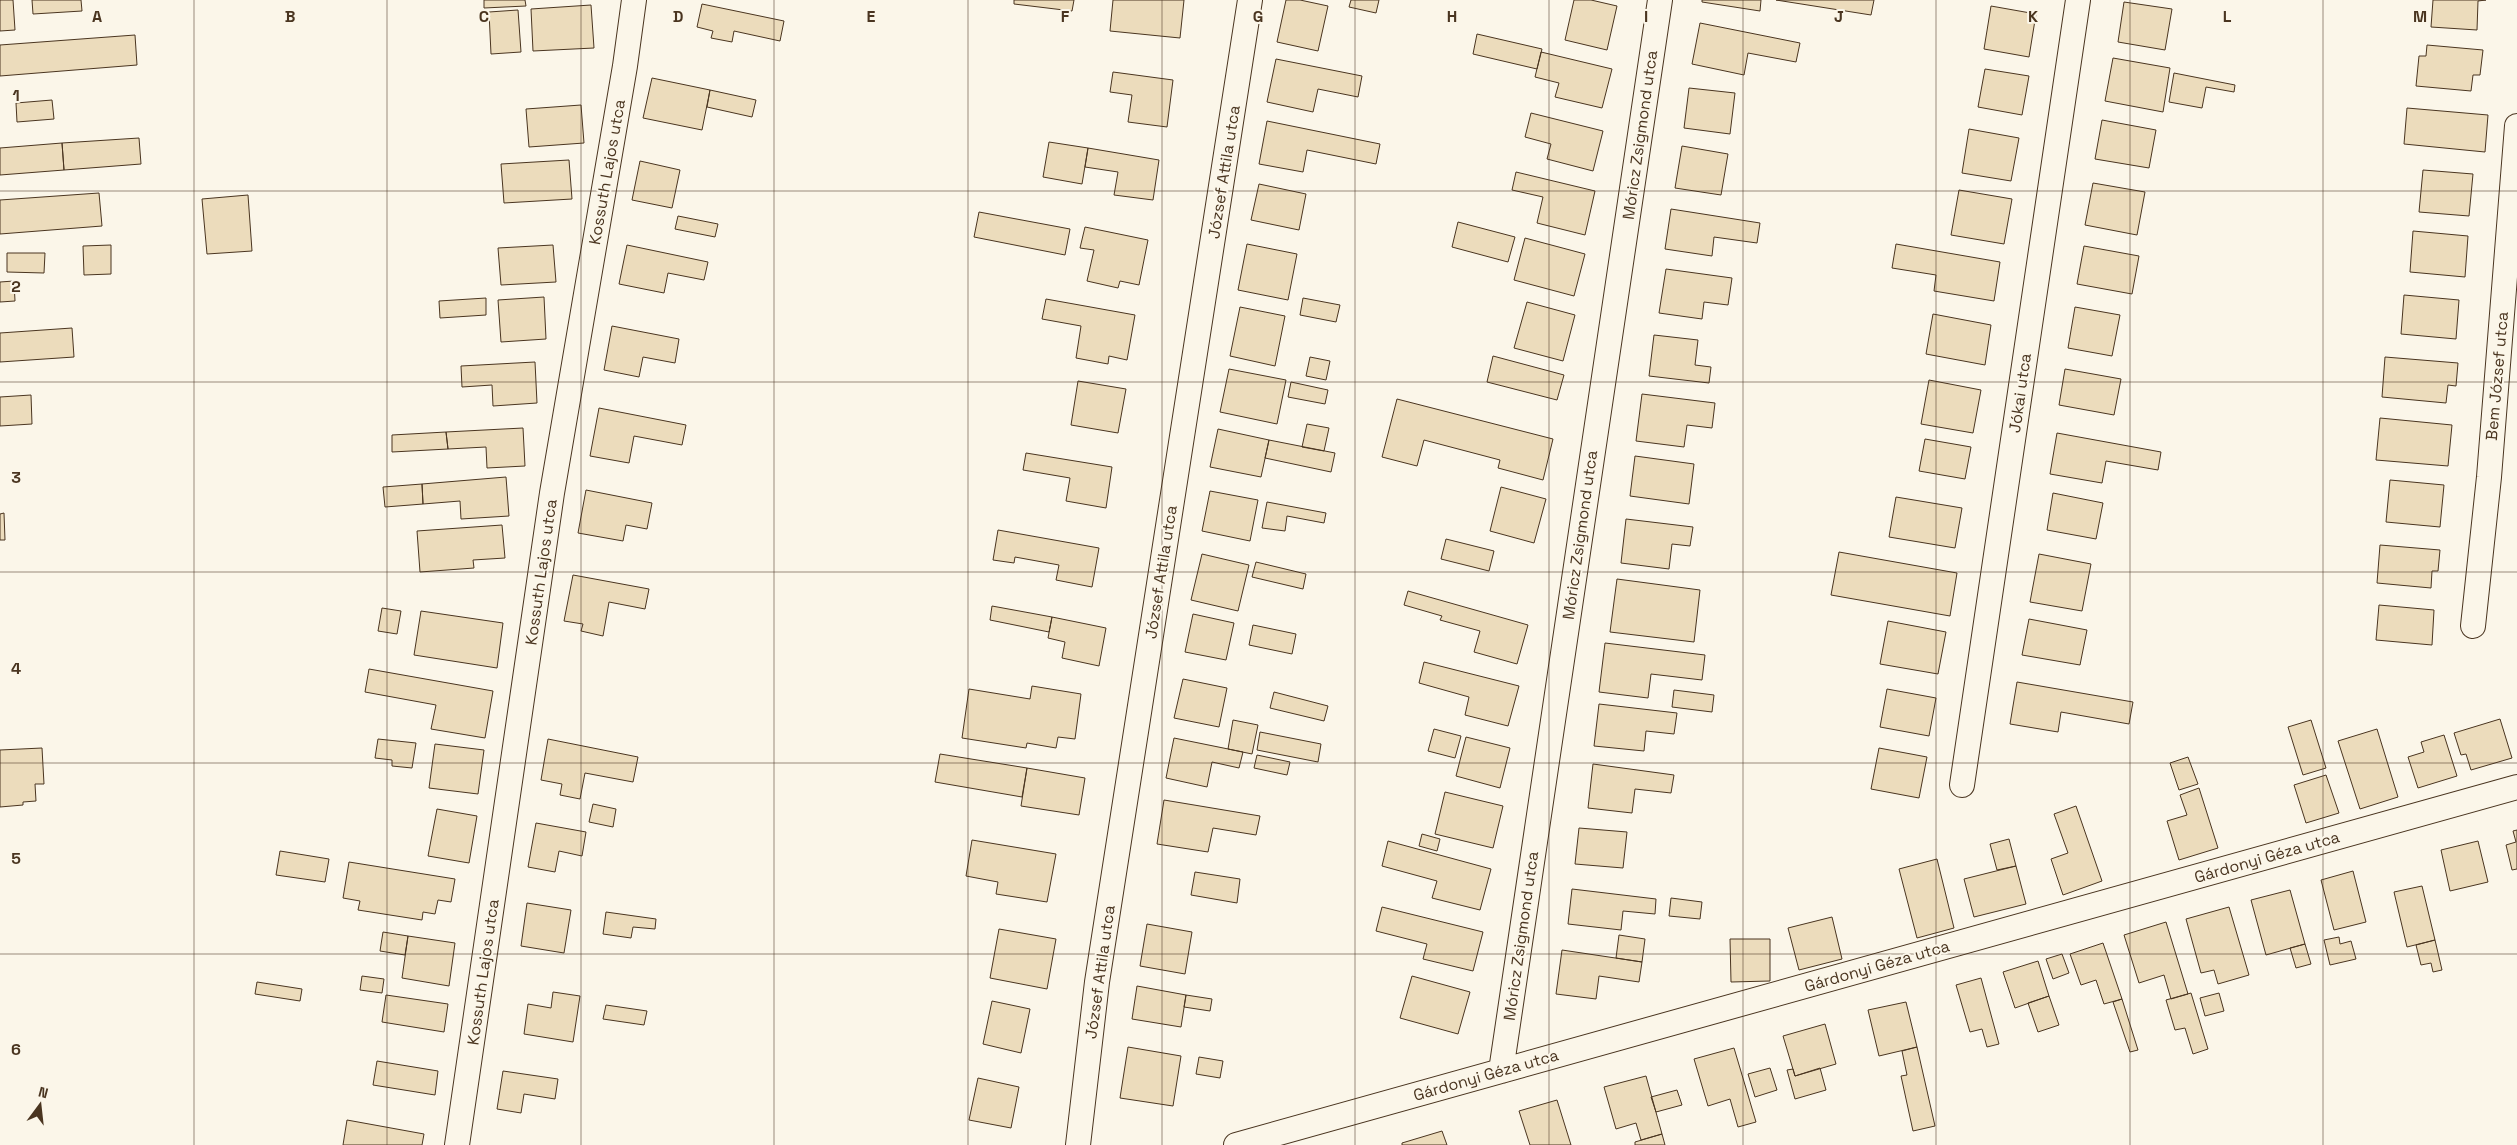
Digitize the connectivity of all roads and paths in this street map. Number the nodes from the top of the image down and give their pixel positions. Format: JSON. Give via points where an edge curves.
{"nodes":[{"id":1,"x":634,"y":0,"type":"edge"},
{"id":2,"x":1250,"y":0,"type":"edge"},
{"id":3,"x":1660,"y":0,"type":"edge"},
{"id":4,"x":2078,"y":0,"type":"edge"},
{"id":5,"x":2517,"y":126,"type":"edge"},
{"id":6,"x":2473,"y":626,"type":"dead end"},
{"id":7,"x":1962,"y":786,"type":"dead end"},
{"id":8,"x":2517,"y":787,"type":"edge"},
{"id":9,"x":1501,"y":1071,"type":"junction"},
{"id":10,"x":457,"y":1145,"type":"edge"},
{"id":11,"x":1078,"y":1145,"type":"edge"},
{"id":12,"x":1236,"y":1145,"type":"edge"}],
"edges":[{"from":1,"to":10,"type":"street","name":"Kossuth Lajos utca","via":[[552,494]]},
{"from":2,"to":11,"type":"street","name":"József Attila utca","via":[[1097,982]]},
{"from":3,"to":9,"type":"street","name":"Móricz Zsigmond utca"},
{"from":4,"to":7,"type":"street","name":"Jókai utca"},
{"from":5,"to":6,"type":"street","name":"Bem József utca","via":[[2489,477]]},
{"from":8,"to":9,"type":"street","name":"Gárdonyi Géza utca"},
{"from":9,"to":12,"type":"street","name":"Gárdonyi Géza utca"}]}
